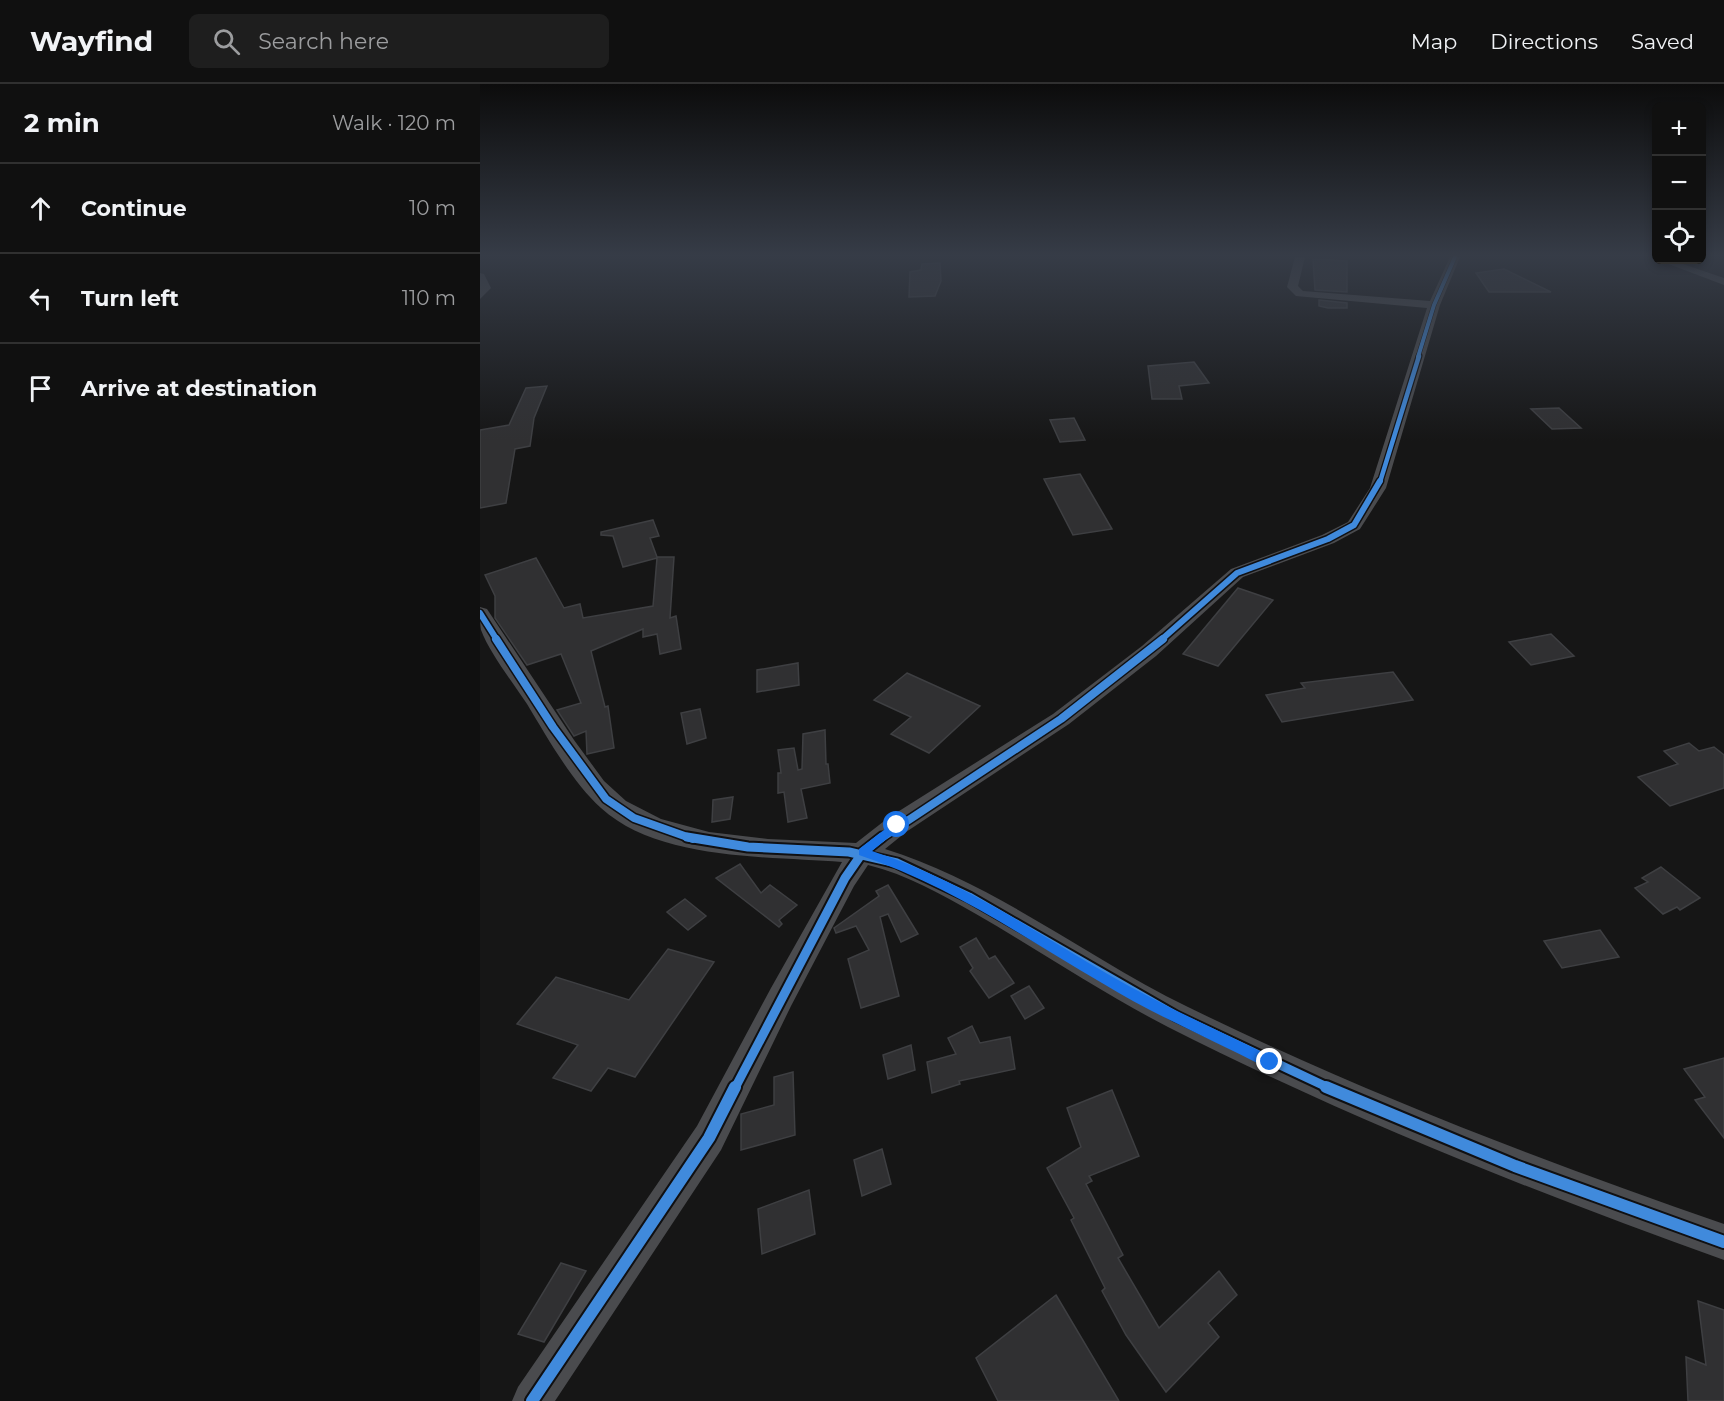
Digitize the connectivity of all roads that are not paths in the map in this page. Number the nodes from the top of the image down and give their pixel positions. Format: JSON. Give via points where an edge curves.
{"nodes":[{"id":1,"x":1430,"y":318,"type":"edge"},
{"id":2,"x":480,"y":613,"type":"edge"},
{"id":3,"x":863,"y":852,"type":"junction"},
{"id":4,"x":1724,"y":1242,"type":"edge"},
{"id":5,"x":532,"y":1401,"type":"edge"}],
"edges":[{"from":1,"to":3,"type":"street","via":[[1378,488],[1354,525],[1328,539],[1237,573],[1149,651],[1060,719],[897,825]]},
{"from":2,"to":3,"type":"street","via":[[542,714],[614,806],[689,839],[769,849]]},
{"from":3,"to":4,"type":"street","via":[[897,863],[985,906],[1108,981],[1270,1062],[1605,1201]]},
{"from":3,"to":5,"type":"street","via":[[786,987],[709,1138]]}]}
